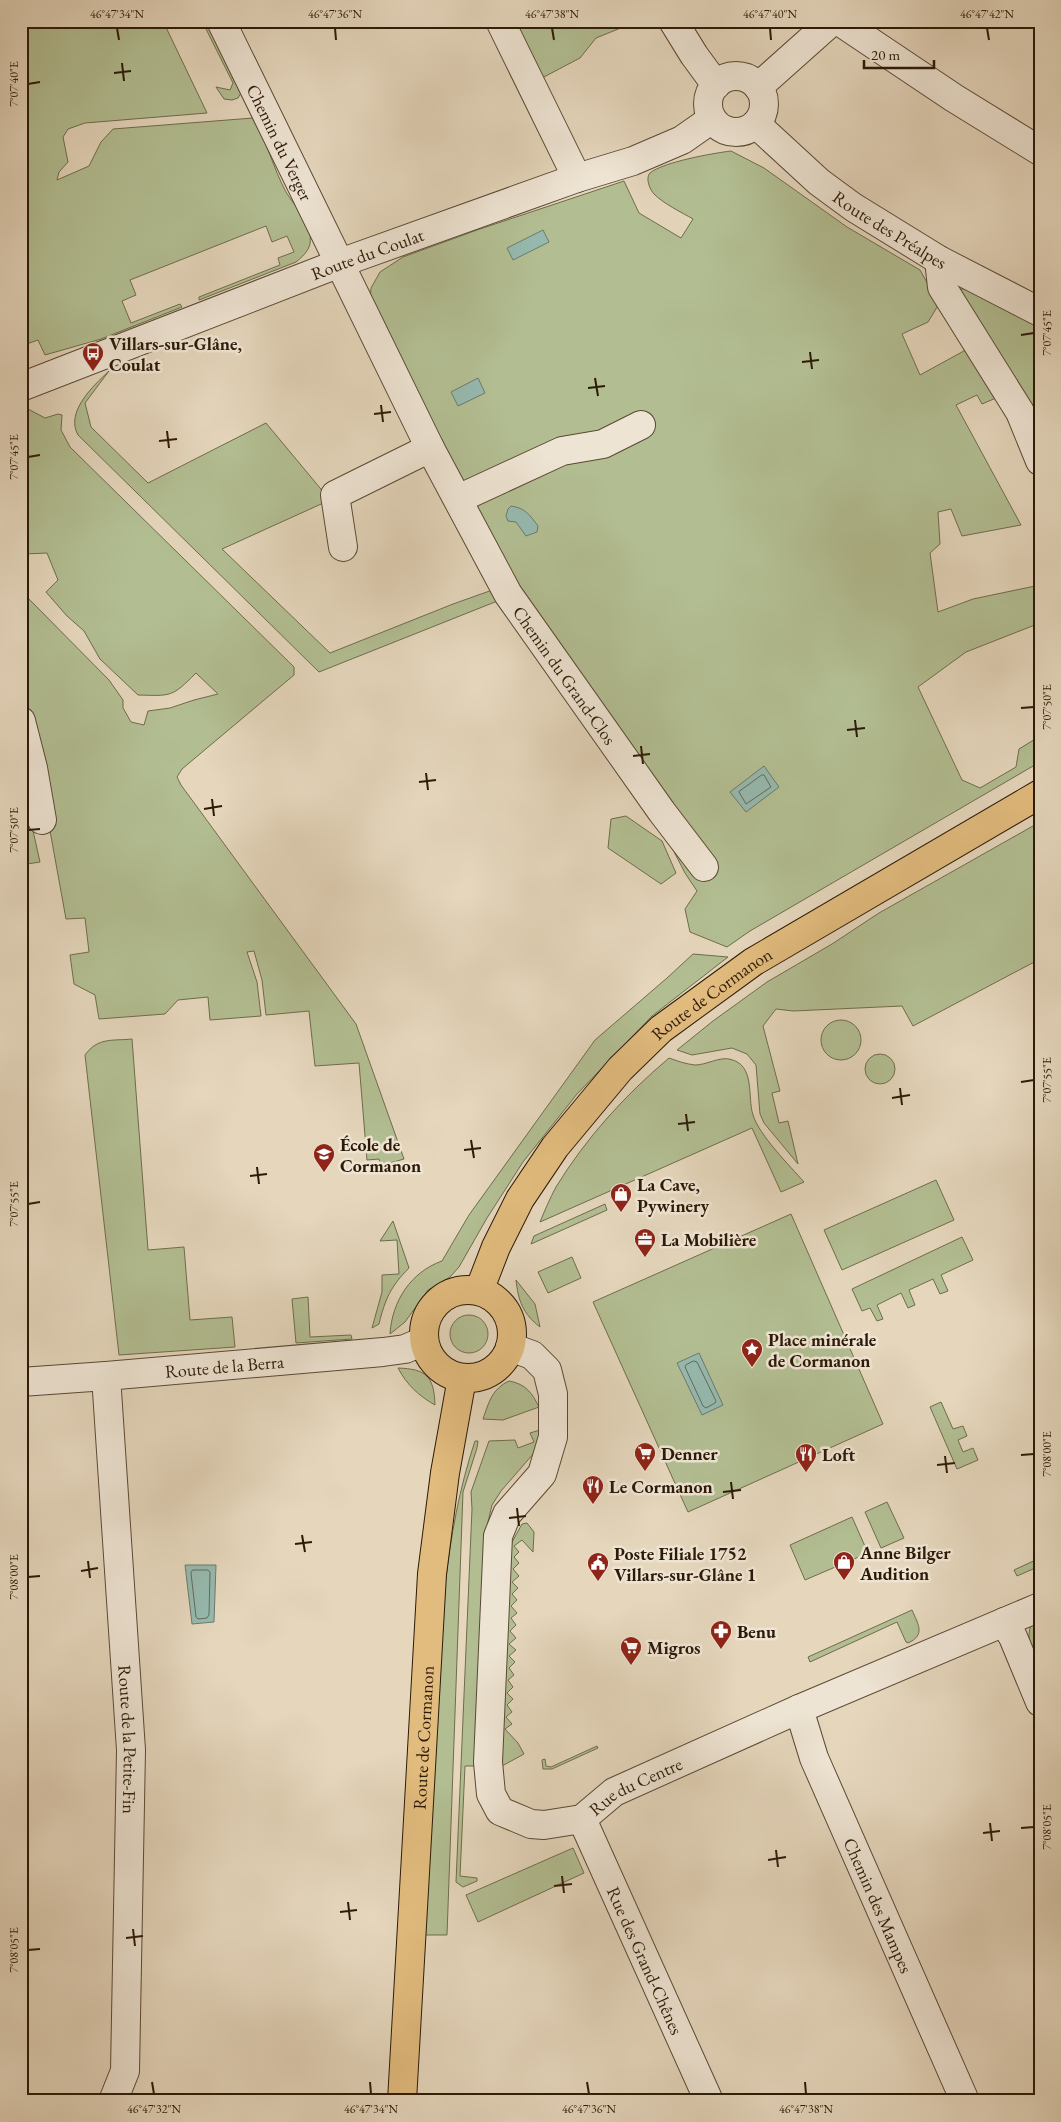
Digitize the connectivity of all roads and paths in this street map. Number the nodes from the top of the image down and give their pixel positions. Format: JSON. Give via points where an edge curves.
{"nodes":[{"id":1,"x":221,"y":21,"type":"edge"},
{"id":2,"x":500,"y":21,"type":"edge"},
{"id":3,"x":673,"y":21,"type":"edge"},
{"id":4,"x":832,"y":21,"type":"edge"},
{"id":5,"x":839,"y":21,"type":"edge"},
{"id":6,"x":716,"y":85,"type":"junction"},
{"id":7,"x":758,"y":87,"type":"junction"},
{"id":8,"x":712,"y":119,"type":"junction"},
{"id":9,"x":756,"y":124,"type":"junction"},
{"id":10,"x":1040,"y":150,"type":"edge"},
{"id":11,"x":577,"y":178,"type":"junction"},
{"id":12,"x":939,"y":260,"type":"junction"},
{"id":13,"x":340,"y":263,"type":"junction"},
{"id":14,"x":1040,"y":312,"type":"edge"},
{"id":15,"x":21,"y":387,"type":"edge"},
{"id":16,"x":641,"y":425,"type":"dead end"},
{"id":17,"x":430,"y":448,"type":"junction"},
{"id":18,"x":1040,"y":461,"type":"edge"},
{"id":19,"x":458,"y":499,"type":"junction"},
{"id":20,"x":343,"y":547,"type":"dead end"},
{"id":21,"x":21,"y":721,"type":"edge"},
{"id":22,"x":1040,"y":794,"type":"edge"},
{"id":23,"x":42,"y":820,"type":"dead end"},
{"id":24,"x":704,"y":867,"type":"dead end"},
{"id":25,"x":479,"y":1291,"type":"junction"},
{"id":26,"x":424,"y":1341,"type":"junction"},
{"id":27,"x":510,"y":1347,"type":"junction"},
{"id":28,"x":106,"y":1376,"type":"junction"},
{"id":29,"x":462,"y":1378,"type":"junction"},
{"id":30,"x":21,"y":1382,"type":"edge"},
{"id":31,"x":1040,"y":1607,"type":"edge"},
{"id":32,"x":1004,"y":1622,"type":"junction"},
{"id":33,"x":1040,"y":1702,"type":"edge"},
{"id":34,"x":800,"y":1709,"type":"junction"},
{"id":35,"x":582,"y":1819,"type":"junction"},
{"id":36,"x":113,"y":2101,"type":"edge"},
{"id":37,"x":402,"y":2101,"type":"edge"},
{"id":38,"x":709,"y":2101,"type":"edge"},
{"id":39,"x":965,"y":2101,"type":"edge"}],
"edges":[{"from":1,"to":13,"type":"street","name":"Chemin du Verger"},
{"from":2,"to":11,"type":"street"},
{"from":3,"to":6,"type":"street"},
{"from":4,"to":7,"type":"street"},
{"from":5,"to":10,"type":"street","via":[[954,98]]},
{"from":6,"to":7,"type":"street","via":[[734,76],[747,78]]},
{"from":6,"to":8,"type":"street","via":[[708,98]]},
{"from":7,"to":9,"type":"street","via":[[764,102]]},
{"from":8,"to":9,"type":"street","via":[[730,132],[746,131]]},
{"from":8,"to":11,"type":"street","name":"Route du Coulat","via":[[682,140],[632,161]]},
{"from":9,"to":12,"type":"street","name":"Route des Préalpes","via":[[819,182]]},
{"from":11,"to":13,"type":"street","name":"Route du Coulat"},
{"from":12,"to":14,"type":"street","name":"Route des Préalpes"},
{"from":12,"to":18,"type":"street","via":[[942,287],[1020,412]]},
{"from":13,"to":15,"type":"street","name":"Route du Coulat"},
{"from":13,"to":17,"type":"street","name":"Chemin du Grand-Clos"},
{"from":16,"to":19,"type":"street","via":[[603,444],[562,451]]},
{"from":17,"to":19,"type":"street","name":"Chemin du Grand-Clos"},
{"from":17,"to":20,"type":"street","via":[[335,495]]},
{"from":19,"to":24,"type":"street","name":"Chemin du Grand-Clos","via":[[508,594]]},
{"from":21,"to":23,"type":"street"},
{"from":22,"to":25,"type":"main road","name":"Route de Cormanon","via":[[753,962],[661,1029],[620,1069],[555,1147],[520,1199]]},
{"from":25,"to":26,"type":"main road","via":[[455,1292],[435,1304],[424,1326]]},
{"from":25,"to":27,"type":"main road","via":[[491,1296],[509,1317]]},
{"from":26,"to":28,"type":"street","name":"Route de la Berra","via":[[405,1349],[383,1352]]},
{"from":26,"to":29,"type":"main road","via":[[434,1362],[445,1372]]},
{"from":27,"to":29,"type":"main road","via":[[490,1373],[477,1378]]},
{"from":27,"to":35,"type":"street","name":"Rue du Centre","via":[[532,1355],[547,1370],[553,1394],[553,1437],[542,1474],[507,1514],[498,1536],[488,1762],[491,1794],[500,1812],[531,1824]]},
{"from":28,"to":30,"type":"street","name":"Route de la Berra"},
{"from":28,"to":36,"type":"street","name":"Route de la Petite-Fin","via":[[131,1750],[125,2071]]},
{"from":29,"to":37,"type":"main road","name":"Route de Cormanon","via":[[432,1574]]},
{"from":31,"to":32,"type":"street","name":"Rue du Centre"},
{"from":32,"to":33,"type":"street"},
{"from":32,"to":34,"type":"street","name":"Rue du Centre"},
{"from":34,"to":35,"type":"street","name":"Rue du Centre","via":[[614,1792]]},
{"from":34,"to":39,"type":"street","name":"Chemin des Mampes","via":[[820,1772]]},
{"from":35,"to":38,"type":"street","name":"Rue des Grand-Chênes"}]}
